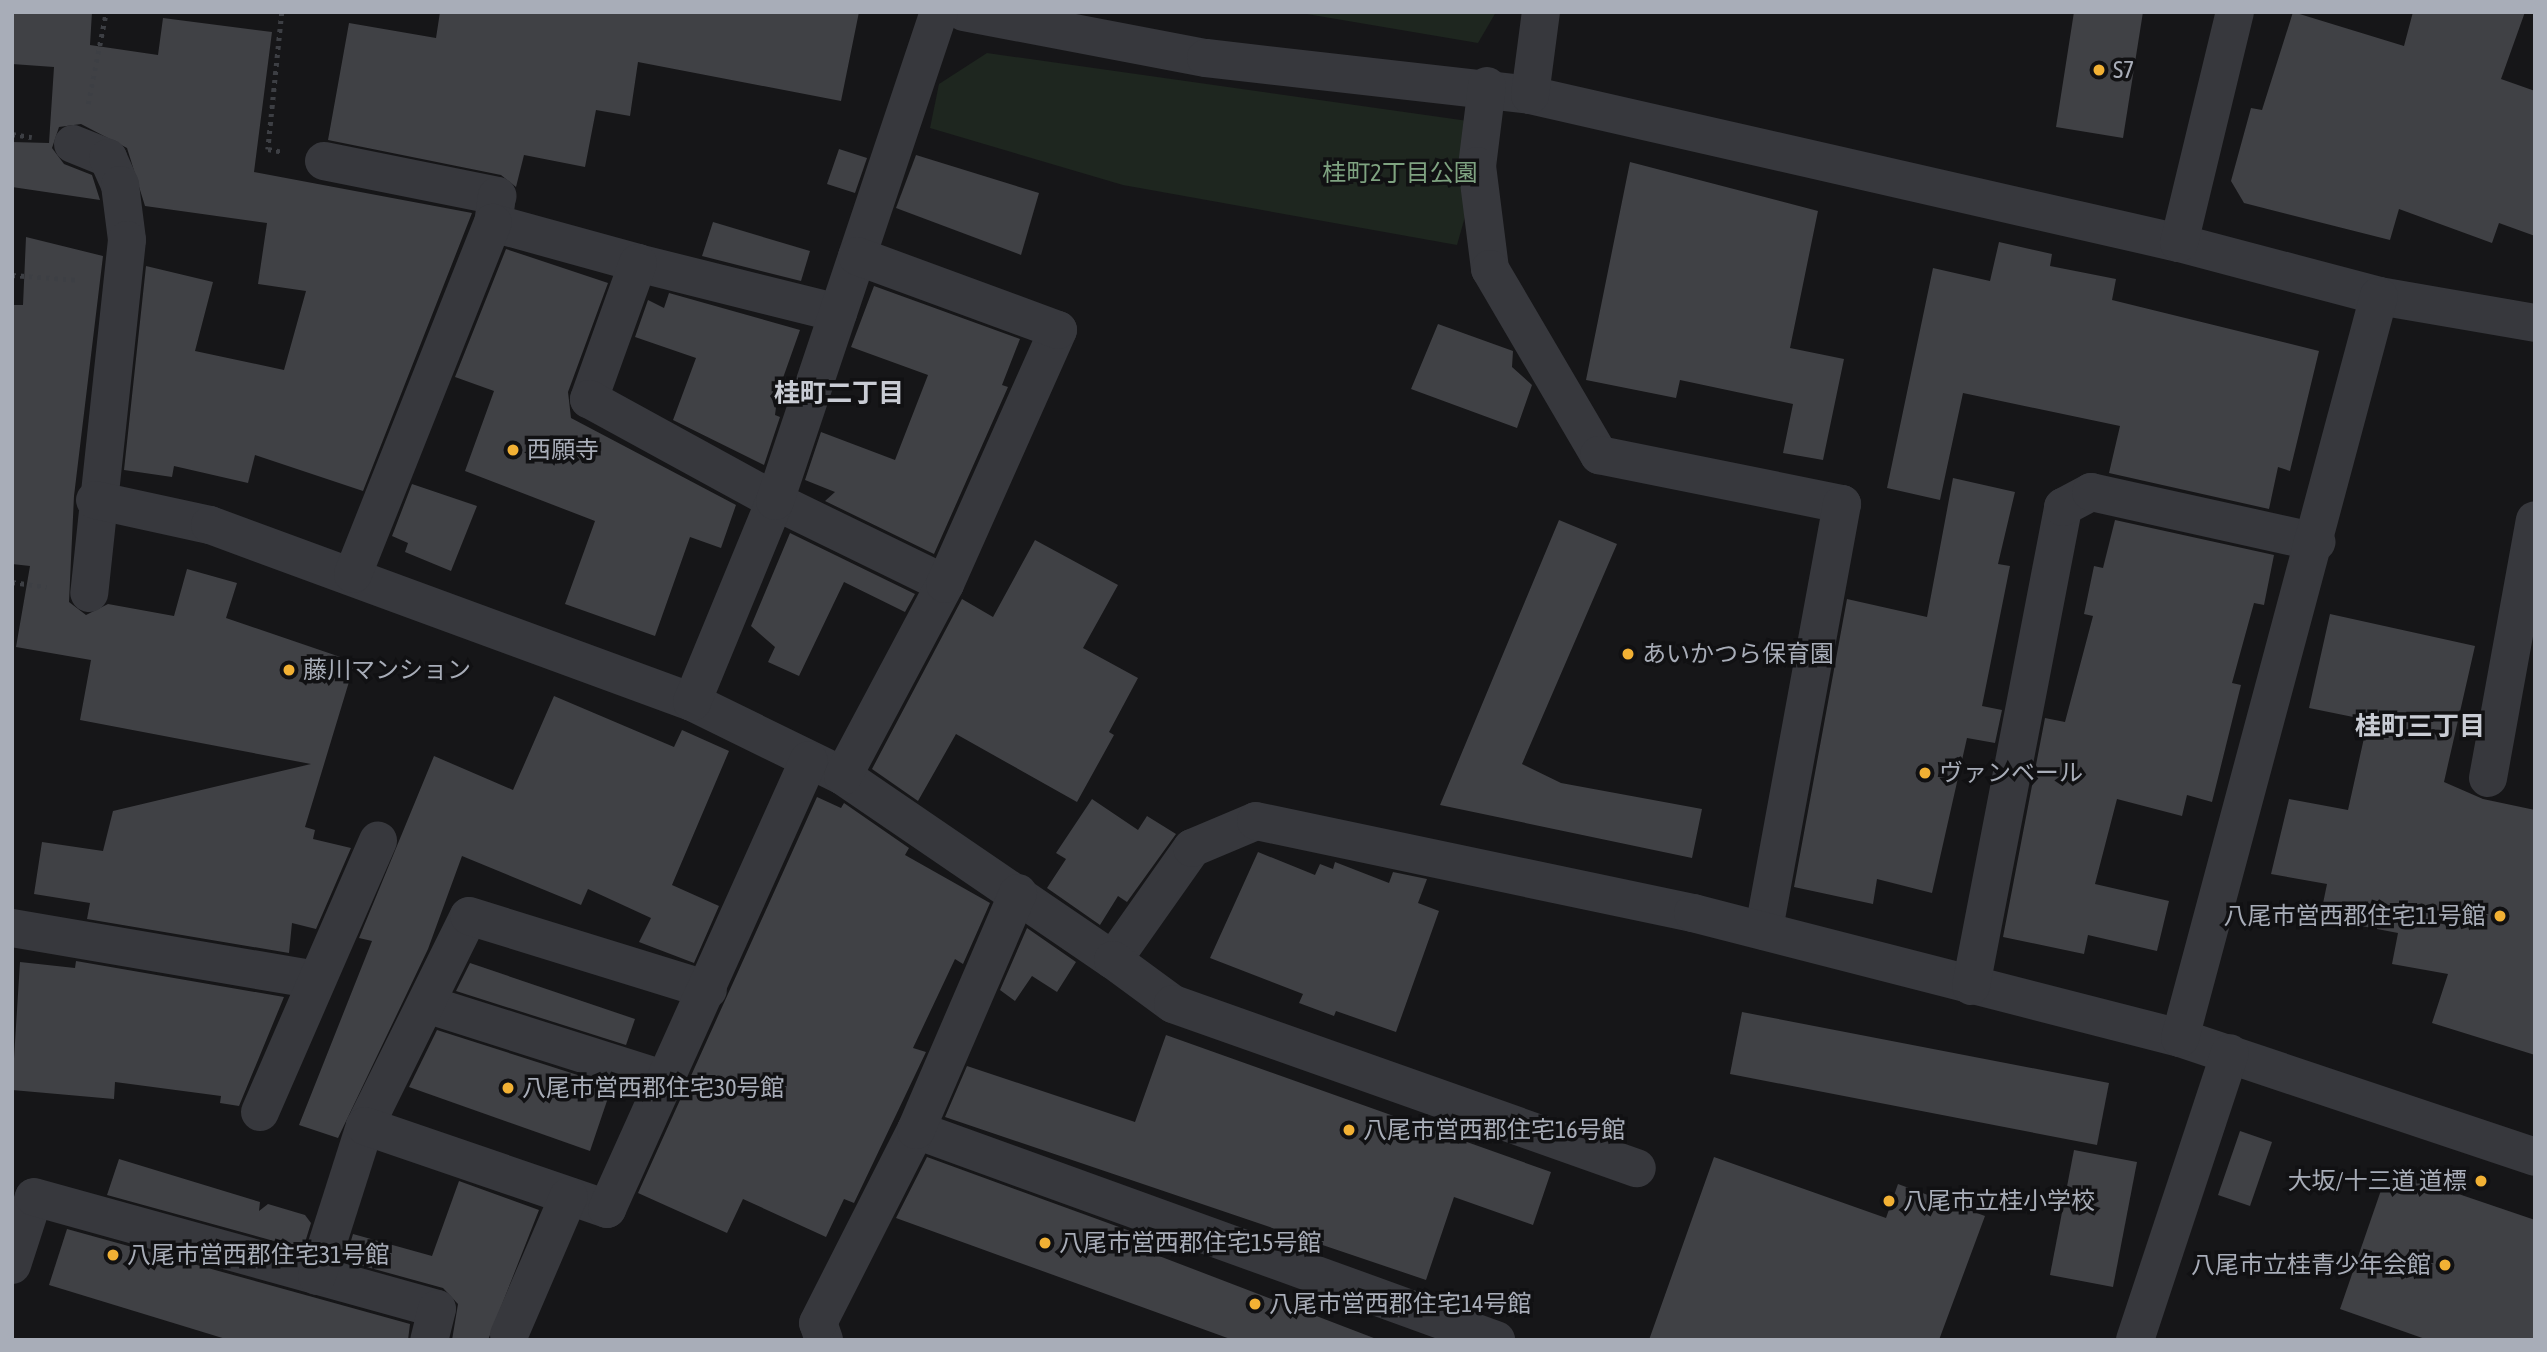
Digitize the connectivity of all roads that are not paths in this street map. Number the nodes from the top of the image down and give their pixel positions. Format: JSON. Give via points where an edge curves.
{"nodes":[{"id":1,"x":939,"y":12,"type":"edge"},
{"id":2,"x":964,"y":12,"type":"edge"},
{"id":3,"x":1541,"y":12,"type":"edge"},
{"id":4,"x":2235,"y":12,"type":"edge"},
{"id":5,"x":1487,"y":86,"type":"junction"},
{"id":6,"x":1530,"y":94,"type":"junction"},
{"id":7,"x":76,"y":145,"type":"road end"},
{"id":8,"x":324,"y":161,"type":"road end"},
{"id":9,"x":493,"y":223,"type":"junction"},
{"id":10,"x":2179,"y":243,"type":"junction"},
{"id":11,"x":857,"y":256,"type":"junction"},
{"id":12,"x":638,"y":263,"type":"junction"},
{"id":13,"x":2379,"y":296,"type":"junction"},
{"id":14,"x":838,"y":313,"type":"junction"},
{"id":15,"x":2535,"y":323,"type":"edge"},
{"id":16,"x":95,"y":500,"type":"junction"},
{"id":17,"x":775,"y":501,"type":"junction"},
{"id":18,"x":2535,"y":520,"type":"edge"},
{"id":19,"x":2317,"y":542,"type":"junction"},
{"id":20,"x":354,"y":574,"type":"junction"},
{"id":21,"x":945,"y":583,"type":"junction"},
{"id":22,"x":89,"y":593,"type":"dead end"},
{"id":23,"x":2522,"y":649,"type":"edge"},
{"id":24,"x":692,"y":702,"type":"junction"},
{"id":25,"x":826,"y":768,"type":"junction"},
{"id":26,"x":2488,"y":778,"type":"dead end"},
{"id":27,"x":378,"y":841,"type":"dead end"},
{"id":28,"x":1018,"y":893,"type":"junction"},
{"id":29,"x":12,"y":929,"type":"edge"},
{"id":30,"x":1764,"y":931,"type":"junction"},
{"id":31,"x":1112,"y":960,"type":"junction"},
{"id":32,"x":317,"y":980,"type":"junction"},
{"id":33,"x":1971,"y":986,"type":"junction"},
{"id":34,"x":708,"y":990,"type":"junction"},
{"id":35,"x":426,"y":1004,"type":"junction"},
{"id":36,"x":2180,"y":1038,"type":"junction"},
{"id":37,"x":2230,"y":1054,"type":"junction"},
{"id":38,"x":665,"y":1080,"type":"junction"},
{"id":39,"x":260,"y":1112,"type":"dead end"},
{"id":40,"x":365,"y":1126,"type":"junction"},
{"id":41,"x":916,"y":1130,"type":"junction"},
{"id":42,"x":2535,"y":1157,"type":"edge"},
{"id":43,"x":1637,"y":1168,"type":"dead end"},
{"id":44,"x":569,"y":1196,"type":"junction"},
{"id":45,"x":12,"y":1265,"type":"edge"},
{"id":46,"x":317,"y":1276,"type":"junction"},
{"id":47,"x":513,"y":1338,"type":"edge"},
{"id":48,"x":429,"y":1340,"type":"edge"},
{"id":49,"x":824,"y":1340,"type":"edge"},
{"id":50,"x":1496,"y":1340,"type":"edge"},
{"id":51,"x":2135,"y":1340,"type":"edge"}],
"edges":[{"from":1,"to":11,"type":"street"},
{"from":2,"to":5,"type":"street","via":[[1206,58]]},
{"from":3,"to":6,"type":"street"},
{"from":4,"to":10,"type":"street"},
{"from":5,"to":6,"type":"street"},
{"from":5,"to":30,"type":"street","via":[[1477,166],[1490,269],[1599,455],[1842,504]]},
{"from":6,"to":10,"type":"street"},
{"from":7,"to":16,"type":"street","via":[[108,158],[120,185],[127,240]]},
{"from":8,"to":9,"type":"street","via":[[497,196]]},
{"from":9,"to":12,"type":"street"},
{"from":9,"to":20,"type":"street"},
{"from":10,"to":13,"type":"street"},
{"from":11,"to":14,"type":"street"},
{"from":11,"to":21,"type":"street","via":[[1058,330]]},
{"from":12,"to":14,"type":"street"},
{"from":12,"to":17,"type":"street","via":[[589,399]]},
{"from":13,"to":15,"type":"street"},
{"from":13,"to":19,"type":"street"},
{"from":14,"to":17,"type":"street"},
{"from":16,"to":20,"type":"street","via":[[210,525]]},
{"from":16,"to":22,"type":"street"},
{"from":17,"to":21,"type":"street"},
{"from":17,"to":24,"type":"street"},
{"from":18,"to":23,"type":"street"},
{"from":19,"to":33,"type":"street","via":[[2091,492],[2063,507]]},
{"from":19,"to":36,"type":"street"},
{"from":20,"to":24,"type":"street"},
{"from":21,"to":25,"type":"street"},
{"from":23,"to":26,"type":"street"},
{"from":24,"to":25,"type":"street"},
{"from":25,"to":28,"type":"street"},
{"from":25,"to":34,"type":"street"},
{"from":27,"to":32,"type":"street"},
{"from":28,"to":31,"type":"street"},
{"from":28,"to":41,"type":"street"},
{"from":29,"to":32,"type":"street"},
{"from":30,"to":31,"type":"street","via":[[1256,821],[1192,848]]},
{"from":30,"to":33,"type":"street"},
{"from":31,"to":43,"type":"street","via":[[1173,1004]]},
{"from":32,"to":39,"type":"street"},
{"from":33,"to":36,"type":"street"},
{"from":34,"to":35,"type":"street","via":[[469,916]]},
{"from":34,"to":38,"type":"street"},
{"from":35,"to":38,"type":"street"},
{"from":35,"to":40,"type":"street"},
{"from":36,"to":37,"type":"street"},
{"from":37,"to":42,"type":"street"},
{"from":37,"to":51,"type":"street"},
{"from":38,"to":44,"type":"street","via":[[607,1209]]},
{"from":40,"to":44,"type":"street"},
{"from":40,"to":46,"type":"street"},
{"from":41,"to":49,"type":"street","via":[[818,1323]]},
{"from":41,"to":50,"type":"street"},
{"from":44,"to":47,"type":"street"},
{"from":45,"to":46,"type":"street","via":[[34,1197]]},
{"from":46,"to":48,"type":"street","via":[[437,1309]]}]}
